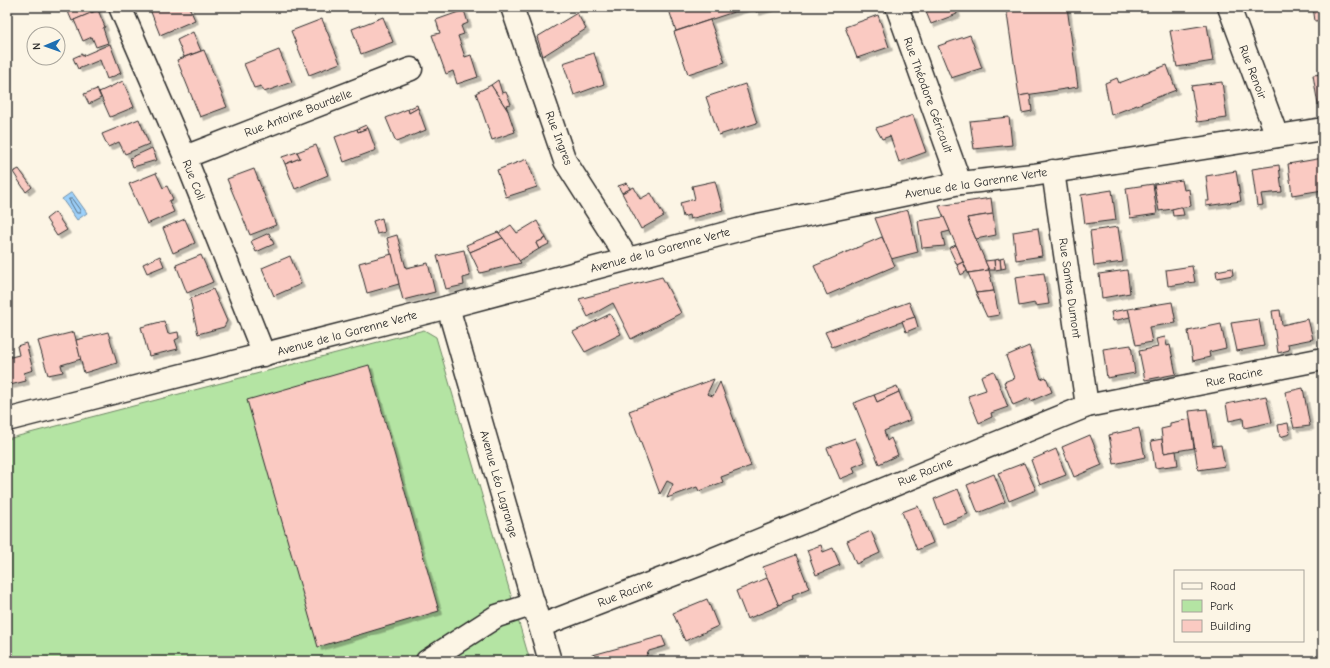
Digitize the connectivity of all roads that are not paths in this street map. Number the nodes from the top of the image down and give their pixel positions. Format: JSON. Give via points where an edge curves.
{"nodes":[{"id":1,"x":120,"y":7,"type":"edge"},
{"id":2,"x":512,"y":7,"type":"edge"},
{"id":3,"x":897,"y":7,"type":"edge"},
{"id":4,"x":1229,"y":7,"type":"edge"},
{"id":5,"x":411,"y":69,"type":"dead end"},
{"id":6,"x":1323,"y":129,"type":"edge"},
{"id":7,"x":1277,"y":136,"type":"junction"},
{"id":8,"x":185,"y":157,"type":"junction"},
{"id":9,"x":1053,"y":171,"type":"junction"},
{"id":10,"x":960,"y":183,"type":"junction"},
{"id":11,"x":627,"y":258,"type":"junction"},
{"id":12,"x":448,"y":307,"type":"junction"},
{"id":13,"x":264,"y":355,"type":"junction"},
{"id":14,"x":1323,"y":359,"type":"edge"},
{"id":15,"x":1087,"y":406,"type":"junction"},
{"id":16,"x":7,"y":420,"type":"edge"},
{"id":17,"x":534,"y":604,"type":"junction"},
{"id":18,"x":540,"y":626,"type":"junction"},
{"id":19,"x":427,"y":661,"type":"edge"},
{"id":20,"x":550,"y":661,"type":"edge"}],
"edges":[{"from":1,"to":8,"type":"street","name":"Rue Coli"},
{"from":2,"to":11,"type":"street","name":"Rue Ingres","via":[[566,161]]},
{"from":3,"to":10,"type":"street","name":"Rue Théodore Géricault"},
{"from":4,"to":7,"type":"street","name":"Rue Renoir"},
{"from":5,"to":8,"type":"street","name":"Rue Antoine Bourdelle"},
{"from":6,"to":7,"type":"street","name":"Avenue de la Garenne Verte"},
{"from":7,"to":9,"type":"street","name":"Avenue de la Garenne Verte"},
{"from":8,"to":13,"type":"street","name":"Rue Coli"},
{"from":9,"to":10,"type":"street","name":"Avenue de la Garenne Verte"},
{"from":9,"to":15,"type":"street","name":"Rue Santos Dumont"},
{"from":10,"to":11,"type":"street","name":"Avenue de la Garenne Verte","via":[[752,226]]},
{"from":11,"to":12,"type":"street","name":"Avenue de la Garenne Verte"},
{"from":12,"to":13,"type":"street","name":"Avenue de la Garenne Verte"},
{"from":12,"to":17,"type":"street","name":"Avenue Léo Lagrange"},
{"from":13,"to":16,"type":"street","name":"Avenue de la Garenne Verte"},
{"from":14,"to":15,"type":"street","name":"Rue Racine"},
{"from":15,"to":18,"type":"street","name":"Rue Racine","via":[[706,562]]},
{"from":17,"to":18,"type":"street","name":"Avenue Léo Lagrange"},
{"from":17,"to":19,"type":"street","via":[[497,616]]},
{"from":18,"to":20,"type":"street","name":"Avenue Léo Lagrange"}]}
